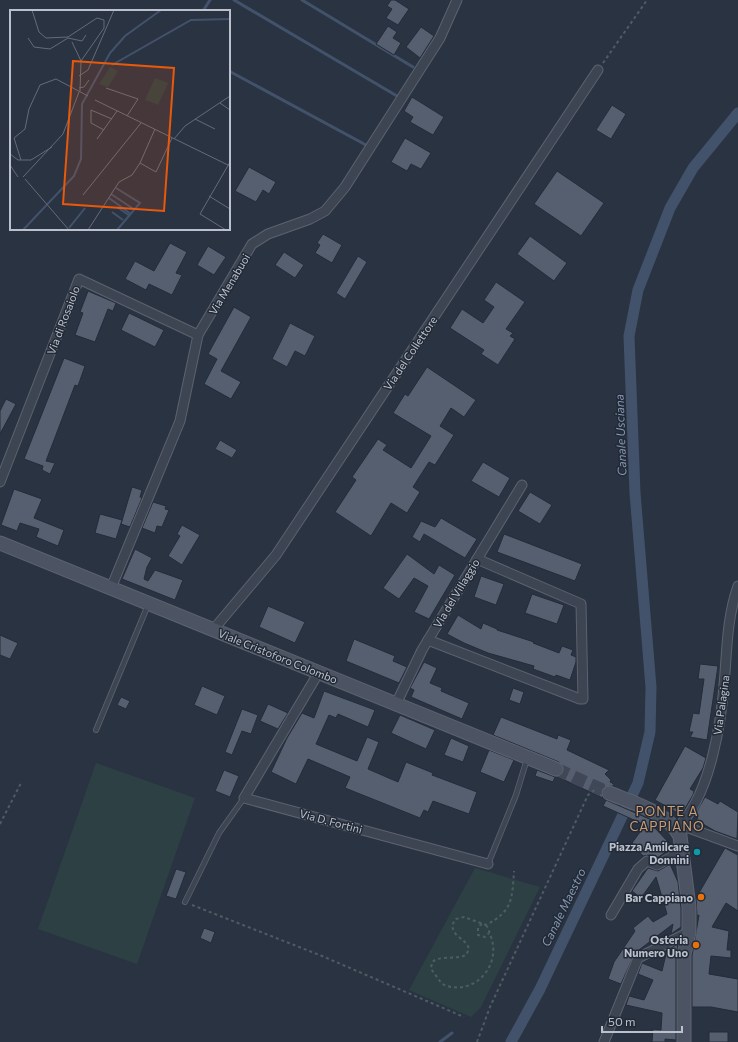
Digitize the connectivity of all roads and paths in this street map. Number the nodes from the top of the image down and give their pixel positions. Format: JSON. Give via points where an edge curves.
{"nodes":[{"id":1,"x":457,"y":0,"type":"edge"},
{"id":2,"x":647,"y":0,"type":"edge"},
{"id":3,"x":598,"y":70,"type":"joint"},
{"id":4,"x":198,"y":335,"type":"junction"},
{"id":5,"x":0,"y":482,"type":"edge"},
{"id":6,"x":522,"y":485,"type":"dead end"},
{"id":7,"x":0,"y":543,"type":"edge"},
{"id":8,"x":477,"y":559,"type":"junction"},
{"id":9,"x":738,"y":586,"type":"edge"},
{"id":10,"x":111,"y":588,"type":"junction"},
{"id":11,"x":149,"y":603,"type":"junction"},
{"id":12,"x":213,"y":630,"type":"junction"},
{"id":13,"x":428,"y":640,"type":"junction"},
{"id":14,"x":319,"y":672,"type":"junction"},
{"id":15,"x":396,"y":704,"type":"junction"},
{"id":16,"x":96,"y":730,"type":"dead end"},
{"id":17,"x":528,"y":757,"type":"junction"},
{"id":18,"x":556,"y":769,"type":"tunnel mouth"},
{"id":19,"x":21,"y":783,"type":"dead end"},
{"id":20,"x":603,"y":791,"type":"joint"},
{"id":21,"x":244,"y":798,"type":"junction"},
{"id":22,"x":0,"y":824,"type":"edge"},
{"id":23,"x":676,"y":829,"type":"junction"},
{"id":24,"x":738,"y":846,"type":"edge"},
{"id":25,"x":682,"y":851,"type":"junction"},
{"id":26,"x":488,"y":864,"type":"joint"},
{"id":27,"x":514,"y":871,"type":"dead end"},
{"id":28,"x":186,"y":902,"type":"joint"},
{"id":29,"x":611,"y":915,"type":"dead end"},
{"id":30,"x":482,"y":924,"type":"junction"},
{"id":31,"x":486,"y":925,"type":"junction"},
{"id":32,"x":689,"y":932,"type":"junction"},
{"id":33,"x":489,"y":933,"type":"junction"},
{"id":34,"x":464,"y":1017,"type":"dead end"},
{"id":35,"x":477,"y":1042,"type":"edge"},
{"id":36,"x":604,"y":1042,"type":"edge"},
{"id":37,"x":684,"y":1042,"type":"edge"}],
"edges":[{"from":1,"to":4,"type":"street","name":"Via Menabuoi","via":[[440,38],[345,187],[325,211],[268,234],[252,244]]},
{"from":2,"to":3,"type":"path"},
{"from":3,"to":12,"type":"street","name":"Via del Collettore","via":[[276,555]]},
{"from":4,"to":5,"type":"street","name":"Via di Rosaiolo","via":[[79,279]]},
{"from":4,"to":10,"type":"street","name":"Via Menabuoi","via":[[180,421]]},
{"from":6,"to":8,"type":"street","name":"Via del Villaggio"},
{"from":7,"to":10,"type":"street","name":"Viale Cristoforo Colombo"},
{"from":8,"to":13,"type":"street","name":"Via del Villaggio"},
{"from":8,"to":13,"type":"street","via":[[580,604],[583,699],[580,700]]},
{"from":9,"to":23,"type":"street","name":"Via Palagina","via":[[728,630],[725,675],[715,744],[707,778],[687,820]]},
{"from":10,"to":11,"type":"street","name":"Viale Cristoforo Colombo"},
{"from":11,"to":12,"type":"street","name":"Viale Cristoforo Colombo"},
{"from":11,"to":16,"type":"lane"},
{"from":12,"to":14,"type":"street","name":"Viale Cristoforo Colombo"},
{"from":13,"to":15,"type":"street","name":"Via del Villaggio"},
{"from":14,"to":15,"type":"street","name":"Viale Cristoforo Colombo"},
{"from":14,"to":21,"type":"street"},
{"from":15,"to":17,"type":"street","name":"Viale Cristoforo Colombo"},
{"from":17,"to":18,"type":"street","name":"Viale Cristoforo Colombo"},
{"from":17,"to":26,"type":"lane","name":"Via D. Fortini","via":[[516,795]]},
{"from":19,"to":22,"type":"path"},
{"from":20,"to":23,"type":"street","via":[[651,811]]},
{"from":20,"to":35,"type":"path","via":[[588,795],[490,1007]]},
{"from":21,"to":26,"type":"street","name":"Via D. Fortini"},
{"from":21,"to":28,"type":"lane","via":[[220,833]]},
{"from":23,"to":24,"type":"street","via":[[689,828]]},
{"from":23,"to":25,"type":"street","via":[[680,836]]},
{"from":25,"to":29,"type":"street","via":[[657,865],[647,861],[638,869]]},
{"from":25,"to":32,"type":"street","via":[[689,907]]},
{"from":27,"to":31,"type":"path","via":[[512,897],[507,910]]},
{"from":28,"to":34,"type":"path","via":[[322,956]]},
{"from":30,"to":31,"type":"path"},
{"from":30,"to":33,"type":"path","via":[[478,927],[478,935],[485,937]]},
{"from":30,"to":33,"type":"path","via":[[464,917],[454,922],[453,933],[468,946],[468,952],[460,958],[435,959],[431,969],[438,981],[445,986],[456,987],[466,986],[481,979],[488,972],[493,957],[494,948]]},
{"from":31,"to":33,"type":"path"},
{"from":32,"to":36,"type":"street","via":[[638,958]]},
{"from":32,"to":37,"type":"street","via":[[684,955]]}]}
